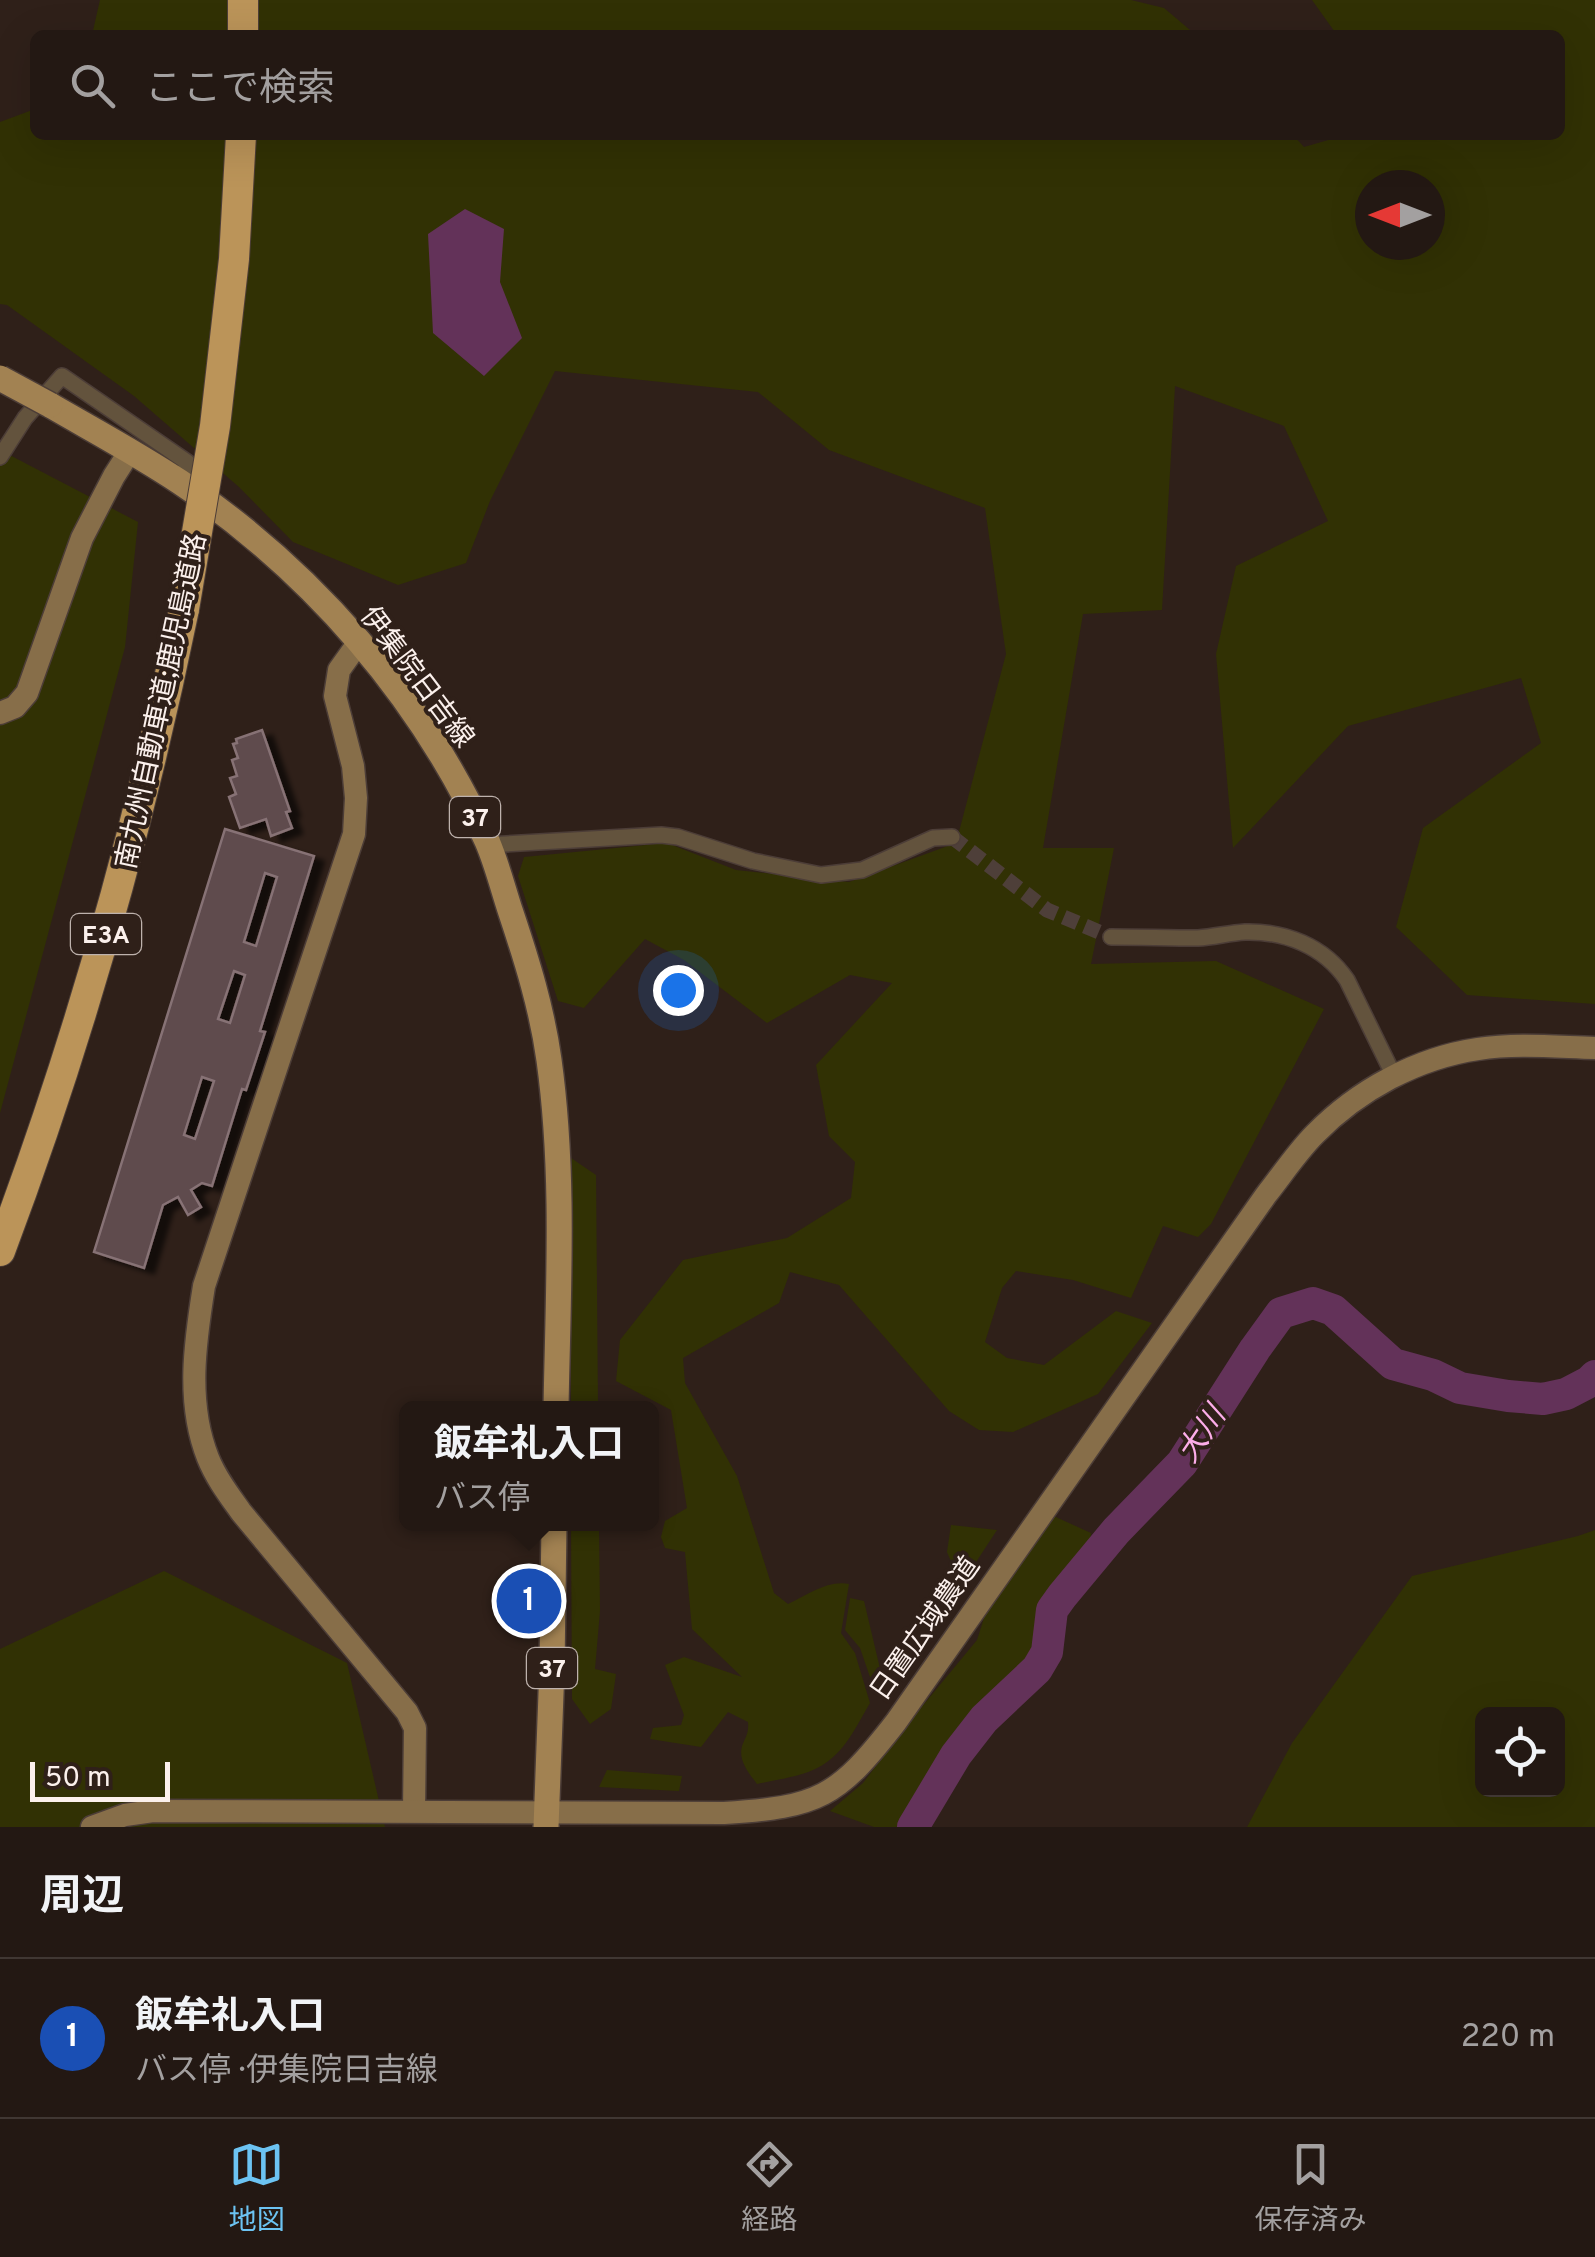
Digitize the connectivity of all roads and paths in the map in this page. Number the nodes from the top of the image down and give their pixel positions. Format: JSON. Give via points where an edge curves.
{"nodes":[{"id":1,"x":243,"y":0,"type":"edge"},
{"id":2,"x":243,"y":30,"type":"edge"},
{"id":3,"x":241,"y":140,"type":"edge"},
{"id":4,"x":0,"y":378,"type":"edge"},
{"id":5,"x":130,"y":451,"type":"junction"},
{"id":6,"x":0,"y":457,"type":"edge"},
{"id":7,"x":182,"y":484,"type":"junction"},
{"id":8,"x":360,"y":642,"type":"junction"},
{"id":9,"x":0,"y":713,"type":"edge"},
{"id":10,"x":952,"y":837,"type":"dead end"},
{"id":11,"x":488,"y":845,"type":"junction"},
{"id":12,"x":1111,"y":937,"type":"tunnel mouth"},
{"id":13,"x":1595,"y":1048,"type":"edge"},
{"id":14,"x":1394,"y":1076,"type":"junction"},
{"id":15,"x":0,"y":1250,"type":"edge"},
{"id":16,"x":556,"y":1401,"type":"edge"},
{"id":17,"x":554,"y":1531,"type":"edge"},
{"id":18,"x":414,"y":1811,"type":"junction"},
{"id":19,"x":547,"y":1820,"type":"edge"},
{"id":20,"x":92,"y":1827,"type":"edge"}],
"edges":[{"from":1,"to":2,"type":"highway"},
{"from":3,"to":15,"type":"highway","name":"南九州自動車道;鹿児島道路","number":"E3A","bridge":true,"via":[[219,388],[159,733],[82,1015]]},
{"from":4,"to":5,"type":"main road","name":"伊集院日吉線","number":"37","bridge":true},
{"from":5,"to":7,"type":"main road","name":"伊集院日吉線","number":"37"},
{"from":5,"to":9,"type":"street","via":[[82,538],[26,692]]},
{"from":6,"to":7,"type":"street","via":[[62,376],[187,462]]},
{"from":7,"to":8,"type":"main road","name":"伊集院日吉線","number":"37","via":[[306,584]]},
{"from":8,"to":11,"type":"main road","name":"伊集院日吉線","number":"37","via":[[422,722]]},
{"from":8,"to":18,"type":"street","via":[[338,670],[336,696],[353,766],[354,834],[204,1286],[194,1353],[196,1415],[207,1455],[241,1512],[407,1712],[415,1728]]},
{"from":10,"to":11,"type":"street","via":[[933,838],[862,870],[821,875],[662,835]]},
{"from":11,"to":16,"type":"main road","name":"伊集院日吉線","number":"37","via":[[528,964],[549,1059],[558,1167]]},
{"from":12,"to":14,"type":"street","via":[[1260,932],[1311,946],[1338,965]]},
{"from":13,"to":14,"type":"street","name":"日置広域農道","via":[[1480,1048]]},
{"from":14,"to":19,"type":"street","name":"日置広域農道","via":[[1314,1134],[1266,1195],[896,1722],[854,1772],[811,1801],[779,1808]]},
{"from":17,"to":19,"type":"main road","number":"37"},
{"from":18,"to":19,"type":"street","name":"日置広域農道"},
{"from":18,"to":20,"type":"street","name":"日置広域農道","via":[[154,1811]]}]}
